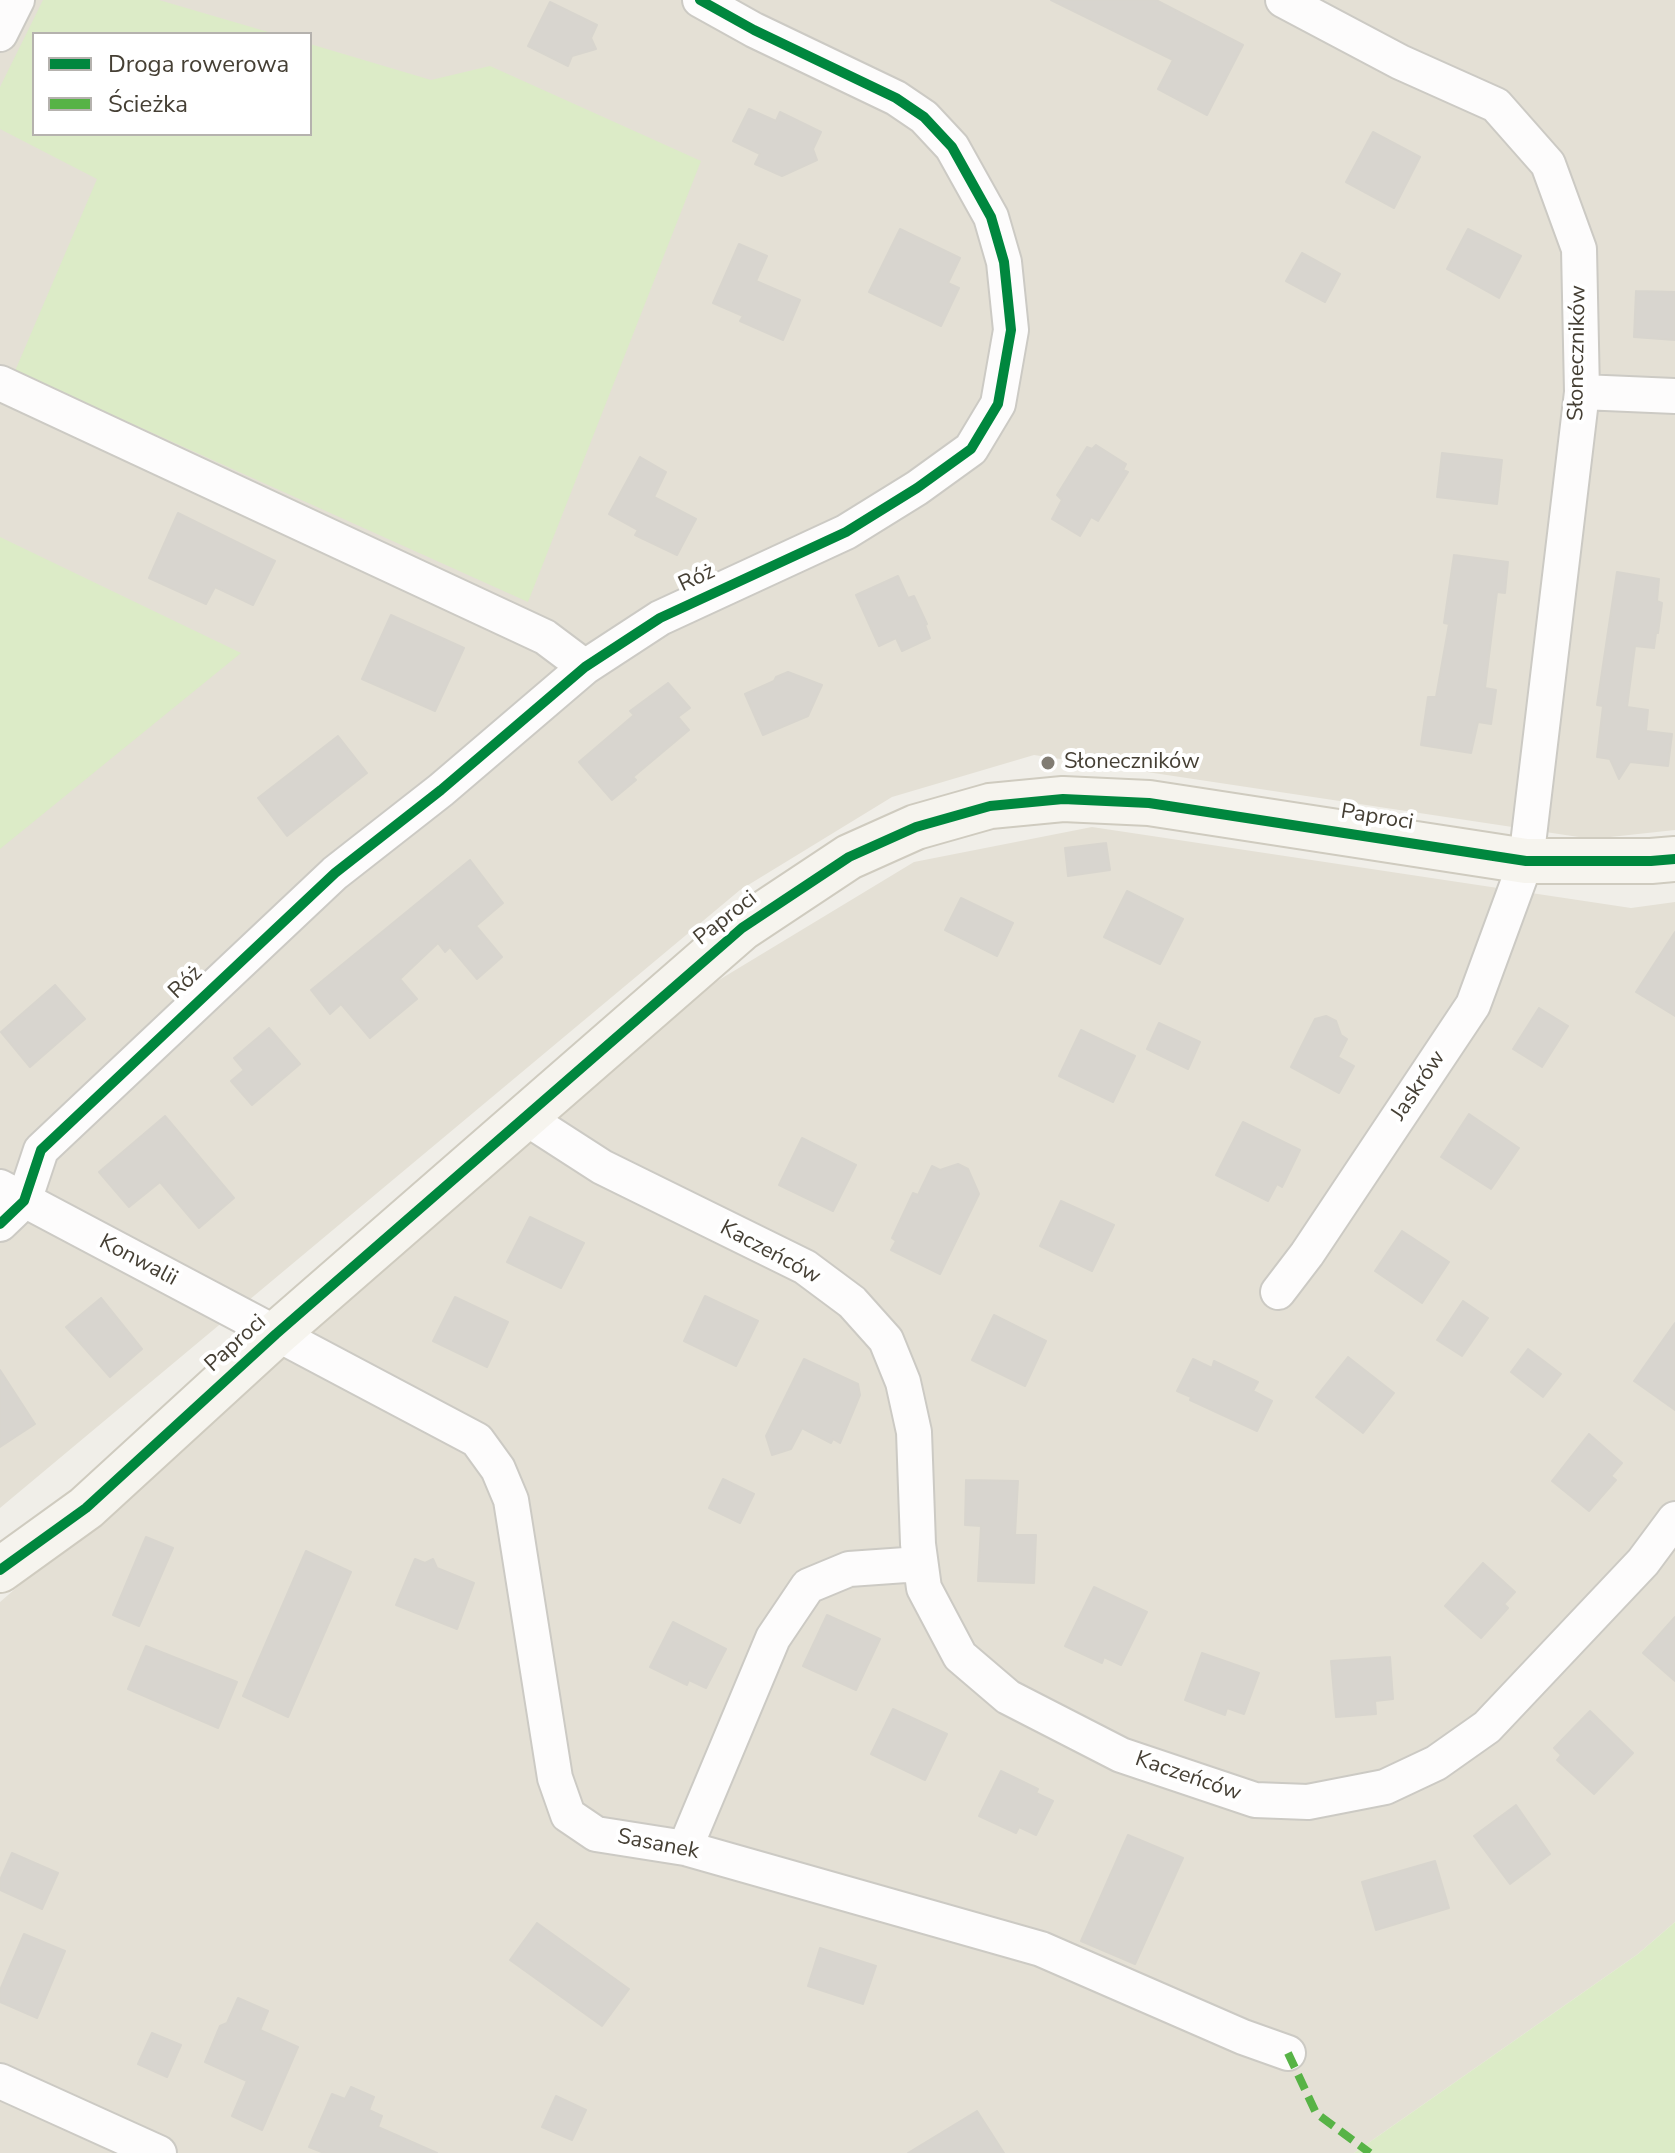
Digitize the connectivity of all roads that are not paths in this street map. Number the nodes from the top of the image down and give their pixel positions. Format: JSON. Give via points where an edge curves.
{"nodes":[{"id":1,"x":17,"y":0,"type":"edge"},
{"id":2,"x":700,"y":0,"type":"edge"},
{"id":3,"x":1283,"y":0,"type":"edge"},
{"id":4,"x":0,"y":34,"type":"edge"},
{"id":5,"x":0,"y":383,"type":"edge"},
{"id":6,"x":1582,"y":392,"type":"junction"},
{"id":7,"x":1675,"y":396,"type":"edge"},
{"id":8,"x":585,"y":667,"type":"junction"},
{"id":9,"x":1675,"y":859,"type":"edge"},
{"id":10,"x":1526,"y":861,"type":"junction"},
{"id":11,"x":526,"y":1118,"type":"junction"},
{"id":12,"x":8,"y":1204,"type":"edge"},
{"id":13,"x":1278,"y":1292,"type":"dead end"},
{"id":14,"x":276,"y":1334,"type":"junction"},
{"id":15,"x":1675,"y":1519,"type":"edge"},
{"id":16,"x":920,"y":1564,"type":"junction"},
{"id":17,"x":0,"y":1570,"type":"edge"},
{"id":18,"x":685,"y":1848,"type":"junction"},
{"id":19,"x":1288,"y":2053,"type":"dead end"},
{"id":20,"x":0,"y":2081,"type":"edge"},
{"id":21,"x":159,"y":2153,"type":"edge"}],
"edges":[{"from":1,"to":4,"type":"street"},
{"from":2,"to":8,"type":"street","name":"Róż","via":[[896,98],[924,117],[952,147],[991,217],[1004,262],[1011,330],[1001,389],[998,404],[971,449],[917,488],[846,532],[660,618]]},
{"from":3,"to":6,"type":"street","name":"Słoneczników","via":[[1496,105],[1548,164],[1579,249]]},
{"from":5,"to":8,"type":"street","via":[[545,637]]},
{"from":6,"to":7,"type":"street"},
{"from":6,"to":10,"type":"street","name":"Słoneczników"},
{"from":8,"to":12,"type":"street","name":"Róż","via":[[335,873],[223,976],[41,1150]]},
{"from":9,"to":10,"type":"street","name":"Paproci"},
{"from":10,"to":11,"type":"street","name":"Paproci","via":[[1149,803],[1063,799],[990,806],[916,827],[849,857],[754,920]]},
{"from":10,"to":13,"type":"street","name":"Jaskrów","via":[[1473,1005]]},
{"from":11,"to":14,"type":"street","name":"Paproci"},
{"from":11,"to":16,"type":"street","name":"Kaczeńców","via":[[602,1167],[805,1267],[852,1302],[886,1340],[903,1382],[914,1432]]},
{"from":12,"to":14,"type":"street","name":"Konwalii"},
{"from":14,"to":17,"type":"street","name":"Paproci","via":[[86,1508]]},
{"from":14,"to":18,"type":"street","name":"Sasanek","via":[[477,1440],[511,1500],[555,1778],[568,1815],[596,1834]]},
{"from":15,"to":16,"type":"street","name":"Kaczeńców","via":[[1643,1562],[1487,1727],[1436,1763],[1385,1787],[1308,1802],[1255,1800],[1121,1755],[1008,1697],[960,1656],[924,1588]]},
{"from":16,"to":18,"type":"street","via":[[849,1569],[808,1586],[773,1638]]},
{"from":18,"to":19,"type":"street","name":"Sasanek","via":[[1041,1949]]},
{"from":20,"to":21,"type":"street"}]}
